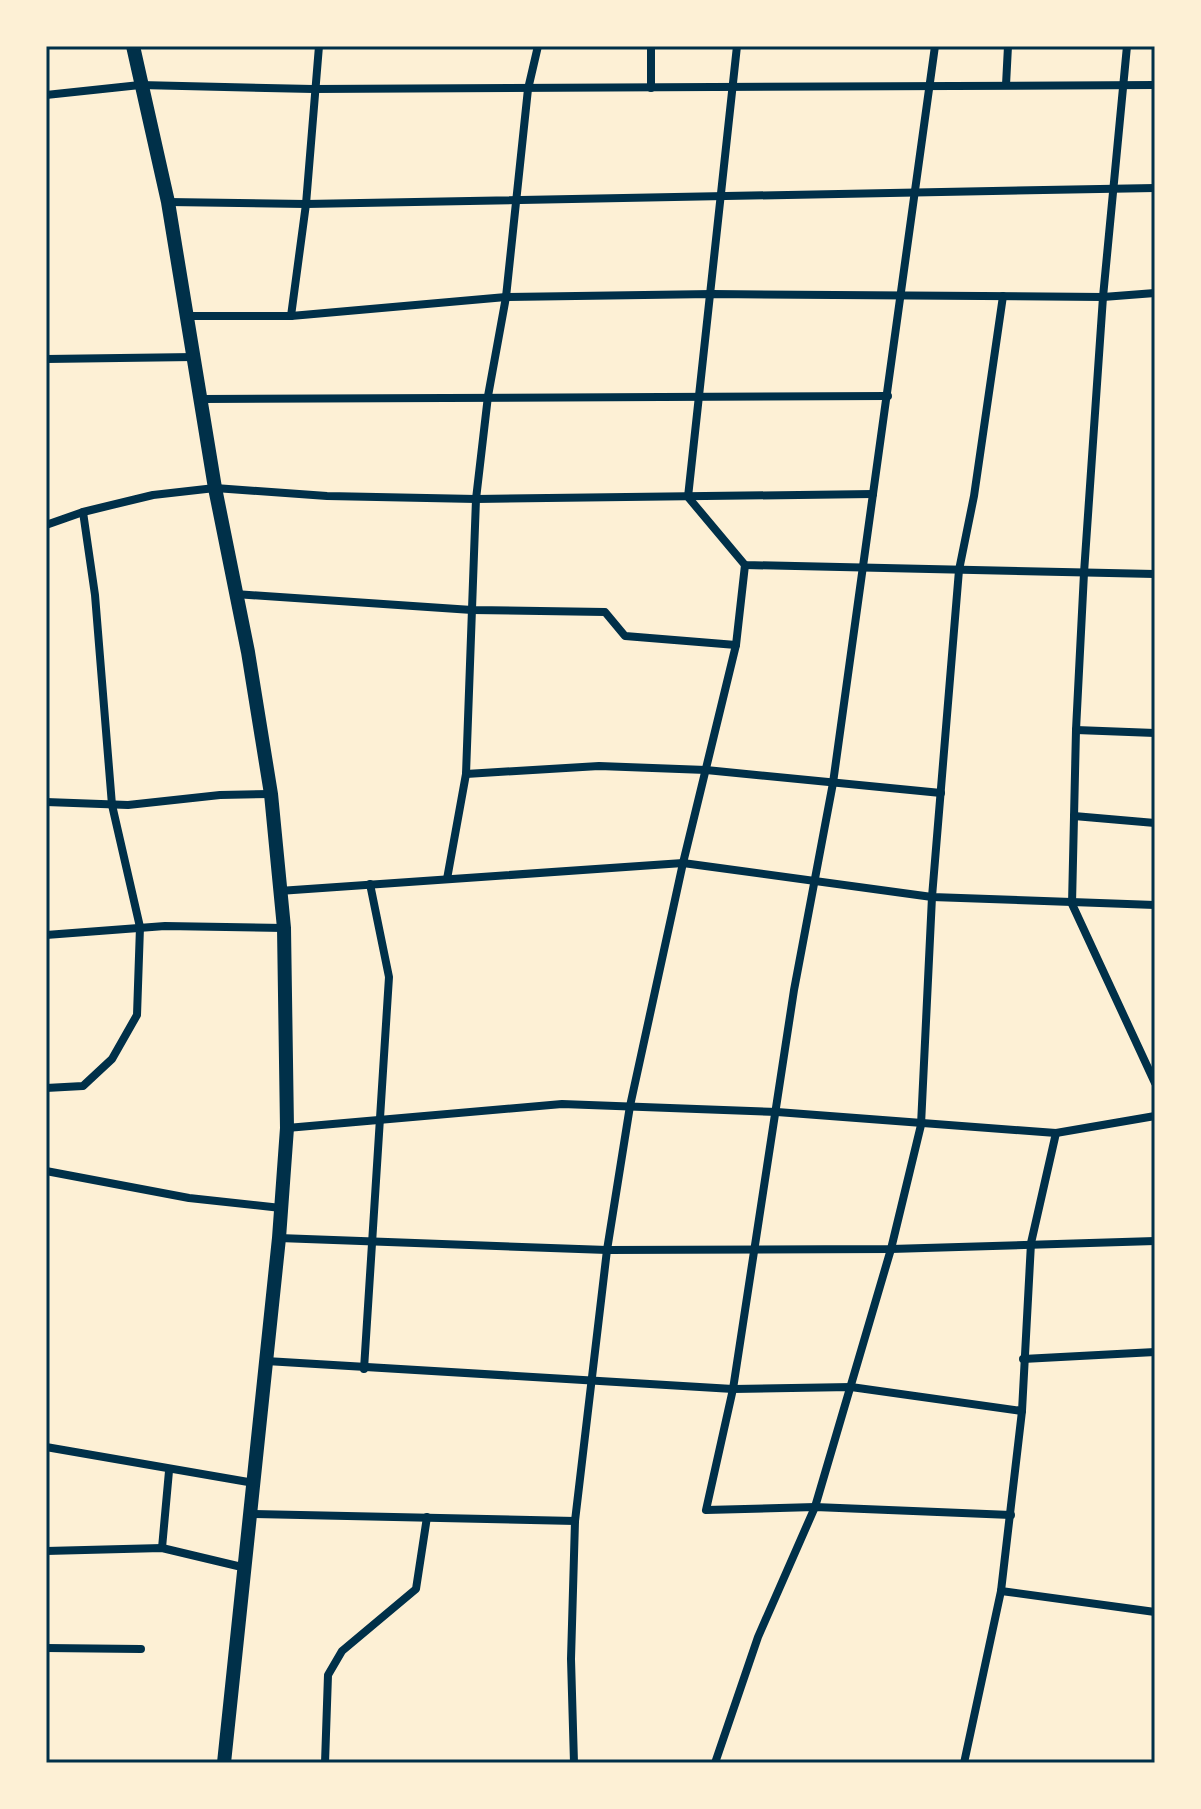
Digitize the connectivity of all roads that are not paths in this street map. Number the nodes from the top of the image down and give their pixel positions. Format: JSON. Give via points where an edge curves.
{"nodes":[{"id":1,"x":133,"y":46,"type":"edge"},
{"id":2,"x":319,"y":46,"type":"edge"},
{"id":3,"x":538,"y":46,"type":"edge"},
{"id":4,"x":651,"y":46,"type":"edge"},
{"id":5,"x":737,"y":46,"type":"edge"},
{"id":6,"x":935,"y":46,"type":"edge"},
{"id":7,"x":1008,"y":46,"type":"edge"},
{"id":8,"x":1127,"y":46,"type":"edge"},
{"id":9,"x":140,"y":85,"type":"junction"},
{"id":10,"x":929,"y":85,"type":"junction"},
{"id":11,"x":1006,"y":85,"type":"junction"},
{"id":12,"x":1155,"y":85,"type":"edge"},
{"id":13,"x":1122,"y":86,"type":"junction"},
{"id":14,"x":651,"y":88,"type":"junction"},
{"id":15,"x":731,"y":88,"type":"junction"},
{"id":16,"x":313,"y":89,"type":"junction"},
{"id":17,"x":528,"y":89,"type":"junction"},
{"id":18,"x":46,"y":95,"type":"edge"},
{"id":19,"x":1112,"y":188,"type":"junction"},
{"id":20,"x":1155,"y":188,"type":"edge"},
{"id":21,"x":915,"y":193,"type":"junction"},
{"id":22,"x":723,"y":197,"type":"junction"},
{"id":23,"x":516,"y":200,"type":"junction"},
{"id":24,"x":168,"y":202,"type":"junction"},
{"id":25,"x":306,"y":204,"type":"junction"},
{"id":26,"x":1155,"y":293,"type":"edge"},
{"id":27,"x":712,"y":294,"type":"junction"},
{"id":28,"x":903,"y":294,"type":"junction"},
{"id":29,"x":1003,"y":296,"type":"junction"},
{"id":30,"x":506,"y":297,"type":"junction"},
{"id":31,"x":1103,"y":297,"type":"junction"},
{"id":32,"x":187,"y":316,"type":"junction"},
{"id":33,"x":291,"y":316,"type":"junction"},
{"id":34,"x":195,"y":357,"type":"junction"},
{"id":35,"x":46,"y":359,"type":"edge"},
{"id":36,"x":698,"y":394,"type":"junction"},
{"id":37,"x":488,"y":396,"type":"junction"},
{"id":38,"x":888,"y":396,"type":"junction"},
{"id":39,"x":202,"y":399,"type":"junction"},
{"id":40,"x":215,"y":488,"type":"junction"},
{"id":41,"x":873,"y":494,"type":"junction"},
{"id":42,"x":688,"y":497,"type":"junction"},
{"id":43,"x":476,"y":499,"type":"junction"},
{"id":44,"x":83,"y":512,"type":"junction"},
{"id":45,"x":46,"y":525,"type":"edge"},
{"id":46,"x":745,"y":565,"type":"junction"},
{"id":47,"x":863,"y":568,"type":"junction"},
{"id":48,"x":959,"y":570,"type":"junction"},
{"id":49,"x":1084,"y":573,"type":"junction"},
{"id":50,"x":1155,"y":574,"type":"edge"},
{"id":51,"x":234,"y":594,"type":"junction"},
{"id":52,"x":472,"y":610,"type":"junction"},
{"id":53,"x":736,"y":645,"type":"junction"},
{"id":54,"x":1076,"y":730,"type":"junction"},
{"id":55,"x":1155,"y":733,"type":"edge"},
{"id":56,"x":706,"y":770,"type":"junction"},
{"id":57,"x":466,"y":774,"type":"junction"},
{"id":58,"x":833,"y":783,"type":"junction"},
{"id":59,"x":941,"y":793,"type":"junction"},
{"id":60,"x":271,"y":794,"type":"junction"},
{"id":61,"x":46,"y":802,"type":"edge"},
{"id":62,"x":112,"y":805,"type":"junction"},
{"id":63,"x":1074,"y":816,"type":"junction"},
{"id":64,"x":1155,"y":823,"type":"edge"},
{"id":65,"x":683,"y":863,"type":"junction"},
{"id":66,"x":447,"y":879,"type":"junction"},
{"id":67,"x":814,"y":880,"type":"junction"},
{"id":68,"x":370,"y":884,"type":"junction"},
{"id":69,"x":279,"y":891,"type":"junction"},
{"id":70,"x":932,"y":897,"type":"junction"},
{"id":71,"x":1072,"y":904,"type":"junction"},
{"id":72,"x":1155,"y":905,"type":"edge"},
{"id":73,"x":140,"y":927,"type":"junction"},
{"id":74,"x":284,"y":928,"type":"junction"},
{"id":75,"x":46,"y":935,"type":"edge"},
{"id":76,"x":1155,"y":1083,"type":"edge"},
{"id":77,"x":46,"y":1088,"type":"edge"},
{"id":78,"x":630,"y":1106,"type":"junction"},
{"id":79,"x":777,"y":1112,"type":"junction"},
{"id":80,"x":1155,"y":1116,"type":"edge"},
{"id":81,"x":380,"y":1121,"type":"junction"},
{"id":82,"x":921,"y":1125,"type":"junction"},
{"id":83,"x":287,"y":1128,"type":"junction"},
{"id":84,"x":1056,"y":1133,"type":"junction"},
{"id":85,"x":46,"y":1171,"type":"edge"},
{"id":86,"x":281,"y":1208,"type":"junction"},
{"id":87,"x":279,"y":1238,"type":"junction"},
{"id":88,"x":1155,"y":1241,"type":"edge"},
{"id":89,"x":374,"y":1242,"type":"junction"},
{"id":90,"x":1031,"y":1243,"type":"junction"},
{"id":91,"x":891,"y":1249,"type":"junction"},
{"id":92,"x":607,"y":1250,"type":"junction"},
{"id":93,"x":757,"y":1250,"type":"junction"},
{"id":94,"x":1155,"y":1352,"type":"edge"},
{"id":95,"x":1023,"y":1359,"type":"junction"},
{"id":96,"x":265,"y":1361,"type":"junction"},
{"id":97,"x":364,"y":1369,"type":"junction"},
{"id":98,"x":593,"y":1382,"type":"junction"},
{"id":99,"x":851,"y":1387,"type":"junction"},
{"id":100,"x":733,"y":1389,"type":"junction"},
{"id":101,"x":1022,"y":1411,"type":"junction"},
{"id":102,"x":46,"y":1447,"type":"edge"},
{"id":103,"x":169,"y":1471,"type":"junction"},
{"id":104,"x":255,"y":1484,"type":"junction"},
{"id":105,"x":815,"y":1507,"type":"junction"},
{"id":106,"x":253,"y":1514,"type":"junction"},
{"id":107,"x":1011,"y":1515,"type":"junction"},
{"id":108,"x":427,"y":1517,"type":"junction"},
{"id":109,"x":575,"y":1521,"type":"junction"},
{"id":110,"x":162,"y":1548,"type":"junction"},
{"id":111,"x":46,"y":1551,"type":"edge"},
{"id":112,"x":247,"y":1568,"type":"junction"},
{"id":113,"x":1001,"y":1591,"type":"junction"},
{"id":114,"x":1155,"y":1612,"type":"edge"},
{"id":115,"x":46,"y":1648,"type":"edge"},
{"id":116,"x":141,"y":1649,"type":"dead end"},
{"id":117,"x":224,"y":1763,"type":"edge"},
{"id":118,"x":325,"y":1763,"type":"edge"},
{"id":119,"x":574,"y":1763,"type":"edge"},
{"id":120,"x":715,"y":1763,"type":"edge"},
{"id":121,"x":964,"y":1763,"type":"edge"}],
"edges":[{"from":1,"to":9,"type":"highway"},
{"from":2,"to":16,"type":"street"},
{"from":3,"to":17,"type":"street"},
{"from":4,"to":14,"type":"street"},
{"from":5,"to":15,"type":"street"},
{"from":6,"to":10,"type":"street"},
{"from":7,"to":11,"type":"street"},
{"from":8,"to":13,"type":"street"},
{"from":9,"to":16,"type":"street"},
{"from":9,"to":18,"type":"street"},
{"from":9,"to":24,"type":"highway"},
{"from":10,"to":11,"type":"street"},
{"from":10,"to":15,"type":"street"},
{"from":10,"to":21,"type":"street"},
{"from":11,"to":13,"type":"street"},
{"from":12,"to":13,"type":"street"},
{"from":13,"to":19,"type":"street"},
{"from":14,"to":15,"type":"street"},
{"from":14,"to":17,"type":"street"},
{"from":15,"to":22,"type":"street"},
{"from":16,"to":17,"type":"street"},
{"from":16,"to":25,"type":"street"},
{"from":17,"to":23,"type":"street"},
{"from":19,"to":20,"type":"street"},
{"from":19,"to":21,"type":"street"},
{"from":19,"to":31,"type":"street"},
{"from":21,"to":22,"type":"street"},
{"from":21,"to":28,"type":"street"},
{"from":22,"to":23,"type":"street"},
{"from":22,"to":27,"type":"street"},
{"from":23,"to":25,"type":"street"},
{"from":23,"to":30,"type":"street"},
{"from":24,"to":25,"type":"street"},
{"from":24,"to":32,"type":"highway"},
{"from":25,"to":33,"type":"street"},
{"from":26,"to":31,"type":"street"},
{"from":27,"to":28,"type":"street"},
{"from":27,"to":30,"type":"street"},
{"from":27,"to":36,"type":"street"},
{"from":28,"to":29,"type":"street"},
{"from":28,"to":38,"type":"street"},
{"from":29,"to":31,"type":"street"},
{"from":29,"to":48,"type":"street"},
{"from":30,"to":33,"type":"street"},
{"from":30,"to":37,"type":"street"},
{"from":31,"to":49,"type":"street"},
{"from":32,"to":33,"type":"street"},
{"from":32,"to":34,"type":"highway"},
{"from":34,"to":35,"type":"street"},
{"from":34,"to":39,"type":"highway"},
{"from":36,"to":37,"type":"street"},
{"from":36,"to":38,"type":"street"},
{"from":36,"to":42,"type":"street"},
{"from":37,"to":39,"type":"street"},
{"from":37,"to":43,"type":"street"},
{"from":38,"to":41,"type":"street"},
{"from":39,"to":40,"type":"highway"},
{"from":40,"to":43,"type":"street"},
{"from":40,"to":44,"type":"street","via":[[153,495]]},
{"from":40,"to":51,"type":"highway"},
{"from":41,"to":42,"type":"street"},
{"from":41,"to":47,"type":"street"},
{"from":42,"to":43,"type":"street"},
{"from":42,"to":46,"type":"street"},
{"from":43,"to":52,"type":"street"},
{"from":44,"to":45,"type":"street"},
{"from":44,"to":62,"type":"street"},
{"from":46,"to":47,"type":"street"},
{"from":46,"to":53,"type":"street"},
{"from":47,"to":48,"type":"street"},
{"from":47,"to":58,"type":"street"},
{"from":48,"to":49,"type":"street"},
{"from":48,"to":59,"type":"street"},
{"from":49,"to":50,"type":"street"},
{"from":49,"to":54,"type":"street"},
{"from":51,"to":52,"type":"street"},
{"from":51,"to":60,"type":"highway"},
{"from":52,"to":53,"type":"street","via":[[605,612],[625,636]]},
{"from":52,"to":57,"type":"street"},
{"from":53,"to":56,"type":"street"},
{"from":54,"to":55,"type":"street"},
{"from":54,"to":63,"type":"street"},
{"from":56,"to":57,"type":"street","via":[[599,766]]},
{"from":56,"to":58,"type":"street"},
{"from":56,"to":65,"type":"street"},
{"from":57,"to":66,"type":"street"},
{"from":58,"to":59,"type":"street"},
{"from":58,"to":67,"type":"street"},
{"from":59,"to":70,"type":"street"},
{"from":60,"to":62,"type":"street"},
{"from":60,"to":69,"type":"highway"},
{"from":61,"to":62,"type":"street"},
{"from":62,"to":73,"type":"street"},
{"from":63,"to":64,"type":"street"},
{"from":63,"to":71,"type":"street"},
{"from":65,"to":66,"type":"street"},
{"from":65,"to":67,"type":"street"},
{"from":65,"to":78,"type":"street"},
{"from":66,"to":68,"type":"street"},
{"from":67,"to":70,"type":"street"},
{"from":67,"to":79,"type":"street"},
{"from":68,"to":69,"type":"street"},
{"from":68,"to":81,"type":"street","via":[[389,977]]},
{"from":69,"to":74,"type":"highway"},
{"from":70,"to":71,"type":"street"},
{"from":70,"to":82,"type":"street"},
{"from":71,"to":72,"type":"street"},
{"from":71,"to":76,"type":"street"},
{"from":73,"to":74,"type":"street"},
{"from":73,"to":75,"type":"street"},
{"from":73,"to":77,"type":"street","via":[[137,1015],[112,1059],[83,1086]]},
{"from":74,"to":83,"type":"highway"},
{"from":78,"to":79,"type":"street"},
{"from":78,"to":81,"type":"street","via":[[562,1104]]},
{"from":78,"to":92,"type":"street"},
{"from":79,"to":82,"type":"street"},
{"from":79,"to":93,"type":"street"},
{"from":80,"to":84,"type":"street"},
{"from":81,"to":83,"type":"street"},
{"from":81,"to":89,"type":"street"},
{"from":82,"to":84,"type":"street"},
{"from":82,"to":91,"type":"street"},
{"from":83,"to":86,"type":"highway"},
{"from":84,"to":90,"type":"street"},
{"from":85,"to":86,"type":"street","via":[[189,1198]]},
{"from":86,"to":87,"type":"highway"},
{"from":87,"to":89,"type":"street"},
{"from":87,"to":96,"type":"highway"},
{"from":88,"to":90,"type":"street"},
{"from":89,"to":92,"type":"street"},
{"from":89,"to":97,"type":"street"},
{"from":90,"to":91,"type":"street"},
{"from":90,"to":95,"type":"street"},
{"from":91,"to":93,"type":"street"},
{"from":91,"to":99,"type":"street"},
{"from":92,"to":93,"type":"street"},
{"from":92,"to":98,"type":"street"},
{"from":93,"to":100,"type":"street"},
{"from":94,"to":95,"type":"street"},
{"from":95,"to":101,"type":"street"},
{"from":96,"to":97,"type":"street"},
{"from":96,"to":104,"type":"highway"},
{"from":97,"to":98,"type":"street"},
{"from":98,"to":100,"type":"street"},
{"from":98,"to":109,"type":"street"},
{"from":99,"to":100,"type":"street"},
{"from":99,"to":101,"type":"street"},
{"from":99,"to":105,"type":"street"},
{"from":100,"to":105,"type":"street","via":[[706,1510]]},
{"from":101,"to":107,"type":"street"},
{"from":102,"to":103,"type":"street"},
{"from":103,"to":104,"type":"street"},
{"from":103,"to":110,"type":"street"},
{"from":104,"to":106,"type":"highway"},
{"from":105,"to":107,"type":"street"},
{"from":105,"to":120,"type":"street","via":[[758,1637]]},
{"from":106,"to":108,"type":"street"},
{"from":106,"to":112,"type":"highway"},
{"from":107,"to":113,"type":"street"},
{"from":108,"to":109,"type":"street"},
{"from":108,"to":118,"type":"street","via":[[416,1589],[342,1651],[328,1675]]},
{"from":109,"to":119,"type":"street"},
{"from":110,"to":111,"type":"street"},
{"from":110,"to":112,"type":"street"},
{"from":112,"to":117,"type":"highway"},
{"from":113,"to":114,"type":"street"},
{"from":113,"to":121,"type":"street"},
{"from":115,"to":116,"type":"street"}]}
